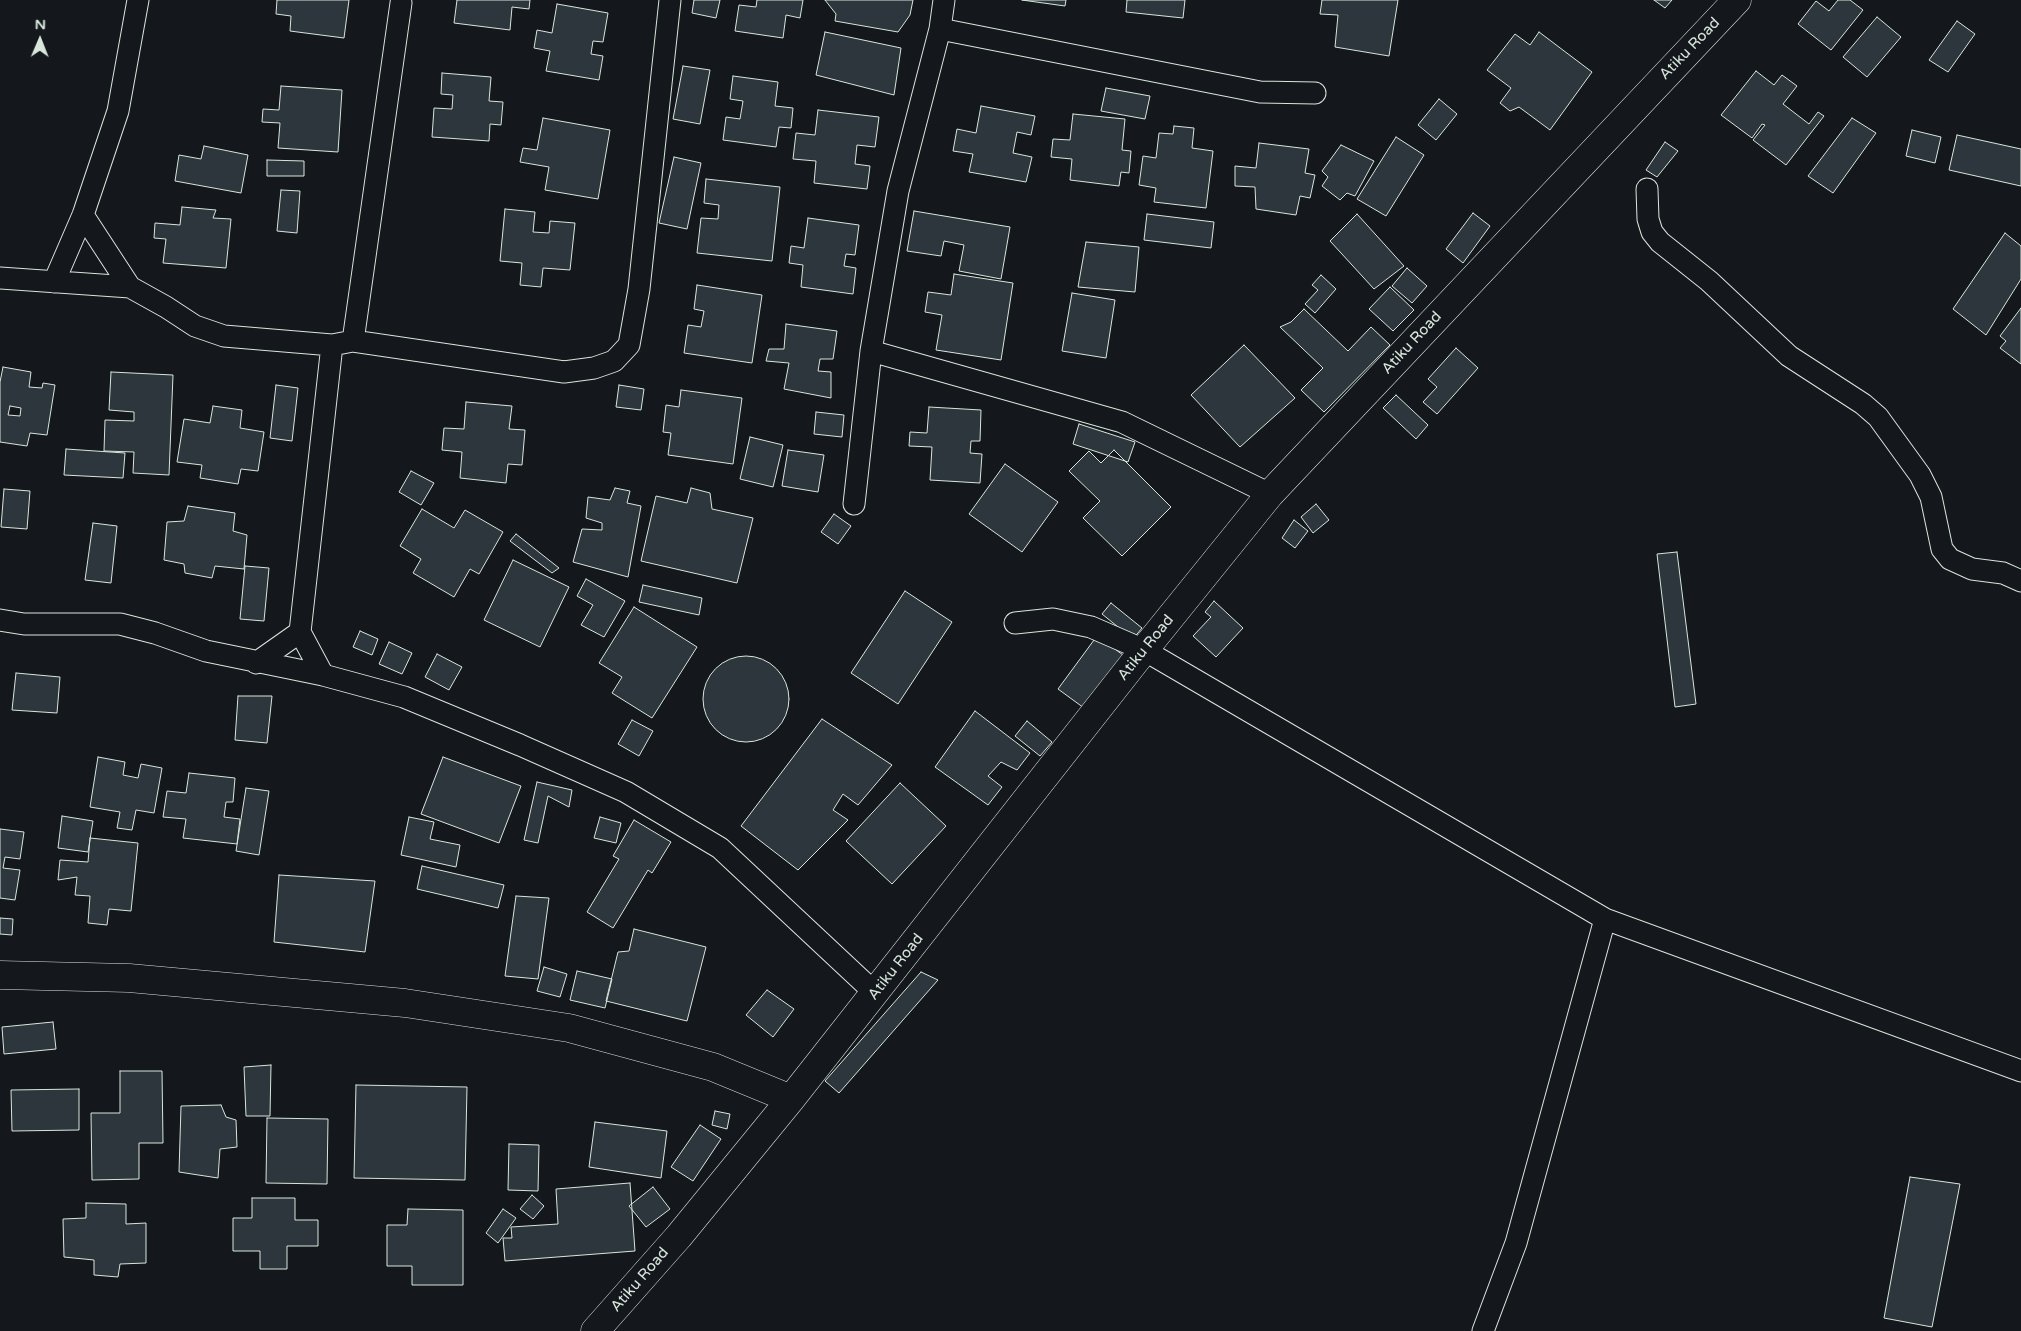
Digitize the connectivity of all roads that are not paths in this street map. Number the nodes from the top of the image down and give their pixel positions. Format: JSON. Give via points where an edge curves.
{"nodes":[{"id":1,"x":138,"y":0,"type":"edge"},
{"id":2,"x":670,"y":0,"type":"edge"},
{"id":3,"x":944,"y":0,"type":"edge"},
{"id":4,"x":1737,"y":0,"type":"edge"},
{"id":5,"x":401,"y":2,"type":"dead end"},
{"id":6,"x":940,"y":28,"type":"junction"},
{"id":7,"x":1315,"y":92,"type":"dead end"},
{"id":8,"x":1647,"y":189,"type":"dead end"},
{"id":9,"x":82,"y":215,"type":"junction"},
{"id":10,"x":0,"y":278,"type":"edge"},
{"id":11,"x":54,"y":282,"type":"junction"},
{"id":12,"x":130,"y":288,"type":"junction"},
{"id":13,"x":353,"y":341,"type":"junction"},
{"id":14,"x":332,"y":345,"type":"junction"},
{"id":15,"x":871,"y":350,"type":"junction"},
{"id":16,"x":1270,"y":494,"type":"junction"},
{"id":17,"x":854,"y":504,"type":"dead end"},
{"id":18,"x":2021,"y":580,"type":"edge"},
{"id":19,"x":0,"y":620,"type":"edge"},
{"id":20,"x":1015,"y":623,"type":"dead end"},
{"id":21,"x":300,"y":632,"type":"junction"},
{"id":22,"x":1144,"y":650,"type":"junction"},
{"id":23,"x":256,"y":663,"type":"junction"},
{"id":24,"x":322,"y":675,"type":"junction"},
{"id":25,"x":1604,"y":919,"type":"junction"},
{"id":26,"x":0,"y":975,"type":"edge"},
{"id":27,"x":875,"y":994,"type":"junction"},
{"id":28,"x":2021,"y":1071,"type":"edge"},
{"id":29,"x":791,"y":1099,"type":"junction"},
{"id":30,"x":595,"y":1331,"type":"edge"},
{"id":31,"x":1484,"y":1331,"type":"edge"}],
"edges":[{"from":1,"to":9,"type":"street","via":[[118,111]]},
{"from":2,"to":13,"type":"street","via":[[639,289],[628,345],[614,362],[564,372]]},
{"from":3,"to":6,"type":"street"},
{"from":4,"to":16,"type":"street","name":"Atiku Road"},
{"from":5,"to":13,"type":"street"},
{"from":6,"to":7,"type":"street","via":[[1260,92]]},
{"from":6,"to":15,"type":"street","via":[[898,191]]},
{"from":8,"to":18,"type":"street","via":[[1648,220],[1660,242],[1709,281],[1790,356],[1864,404],[1878,418],[1920,475],[1931,498],[1942,548],[1950,559],[1972,569],[2003,573]]},
{"from":9,"to":11,"type":"street"},
{"from":9,"to":12,"type":"street"},
{"from":10,"to":11,"type":"street"},
{"from":11,"to":12,"type":"street"},
{"from":12,"to":14,"type":"street","via":[[195,326],[224,336]]},
{"from":13,"to":14,"type":"street"},
{"from":14,"to":21,"type":"street"},
{"from":15,"to":16,"type":"street","via":[[1122,422]]},
{"from":15,"to":17,"type":"street"},
{"from":16,"to":22,"type":"street","name":"Atiku Road"},
{"from":19,"to":23,"type":"street","via":[[24,624],[120,624]]},
{"from":20,"to":22,"type":"street","via":[[1053,619],[1091,627]]},
{"from":21,"to":23,"type":"street"},
{"from":21,"to":24,"type":"street"},
{"from":22,"to":25,"type":"street"},
{"from":22,"to":27,"type":"street","name":"Atiku Road"},
{"from":23,"to":24,"type":"street"},
{"from":24,"to":27,"type":"street","via":[[404,697],[626,792],[720,848]]},
{"from":25,"to":28,"type":"street"},
{"from":25,"to":31,"type":"street","via":[[1516,1243]]},
{"from":26,"to":29,"type":"street","via":[[139,979],[406,1003],[569,1028],[713,1067]]},
{"from":27,"to":29,"type":"street","name":"Atiku Road"},
{"from":29,"to":30,"type":"street","name":"Atiku Road","via":[[679,1236]]}]}
